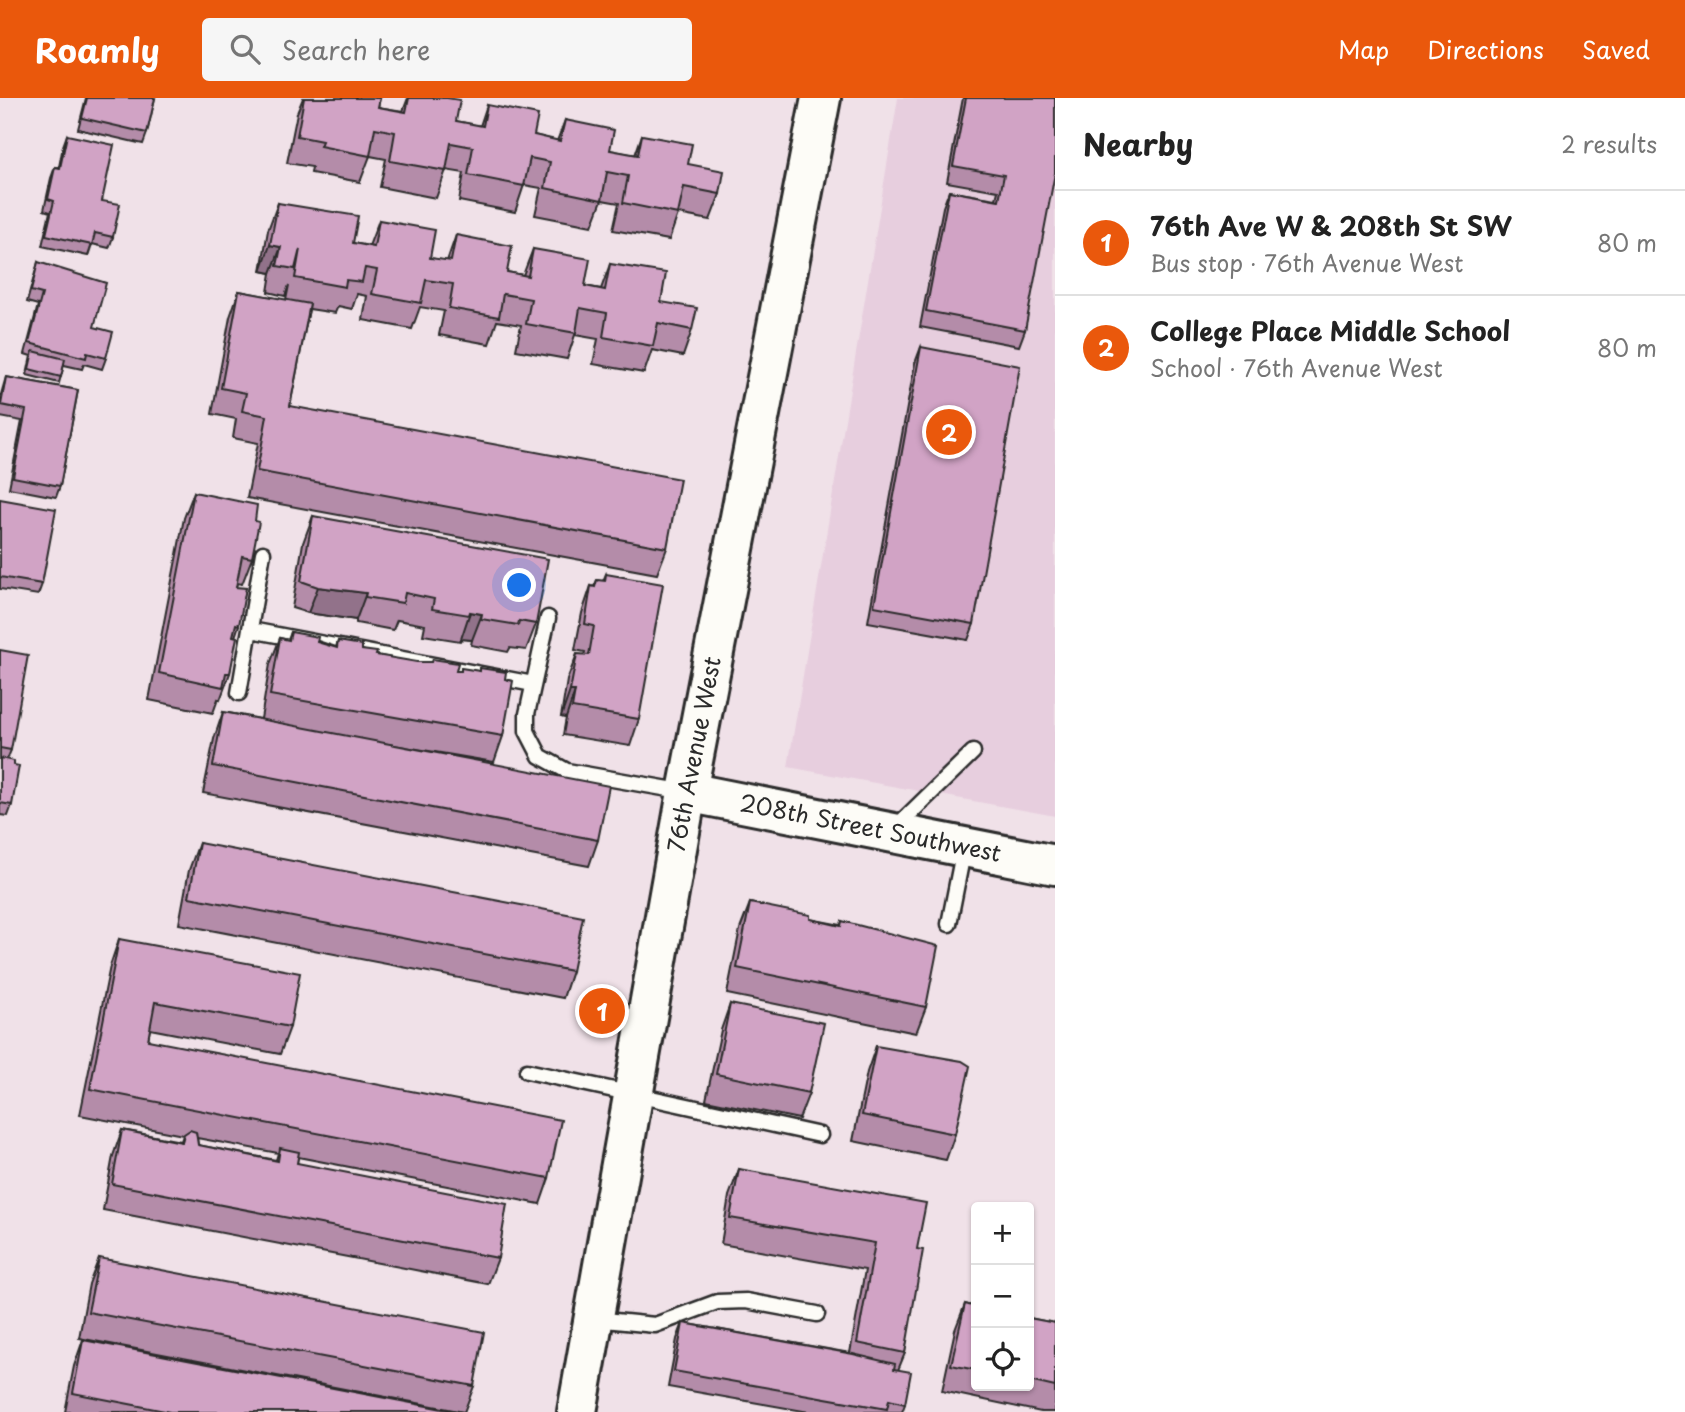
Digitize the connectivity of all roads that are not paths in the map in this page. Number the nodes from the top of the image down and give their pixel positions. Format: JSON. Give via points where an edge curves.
{"nodes":[{"id":1,"x":821,"y":98,"type":"edge"},
{"id":2,"x":262,"y":553,"type":"dead end"},
{"id":3,"x":548,"y":618,"type":"dead end"},
{"id":4,"x":251,"y":629,"type":"junction"},
{"id":5,"x":533,"y":684,"type":"junction"},
{"id":6,"x":239,"y":693,"type":"dead end"},
{"id":7,"x":973,"y":752,"type":"dead end"},
{"id":8,"x":687,"y":792,"type":"junction"},
{"id":9,"x":890,"y":832,"type":"junction"},
{"id":10,"x":964,"y":847,"type":"junction"},
{"id":11,"x":1055,"y":865,"type":"edge"},
{"id":12,"x":950,"y":924,"type":"dead end"},
{"id":13,"x":527,"y":1071,"type":"dead end"},
{"id":14,"x":634,"y":1093,"type":"junction"},
{"id":15,"x":820,"y":1135,"type":"dead end"},
{"id":16,"x":817,"y":1314,"type":"dead end"},
{"id":17,"x":594,"y":1319,"type":"junction"},
{"id":18,"x":577,"y":1412,"type":"edge"}],
"edges":[{"from":1,"to":8,"type":"street","name":"76th Avenue West"},
{"from":2,"to":4,"type":"lane"},
{"from":3,"to":5,"type":"lane"},
{"from":4,"to":5,"type":"lane"},
{"from":4,"to":6,"type":"lane"},
{"from":5,"to":8,"type":"lane","via":[[527,731],[540,756],[551,765]]},
{"from":7,"to":9,"type":"lane"},
{"from":8,"to":9,"type":"street","name":"208th Street Southwest"},
{"from":8,"to":14,"type":"street","name":"76th Avenue West"},
{"from":9,"to":10,"type":"street","name":"208th Street Southwest"},
{"from":10,"to":11,"type":"street","name":"208th Street Southwest"},
{"from":10,"to":12,"type":"lane"},
{"from":13,"to":14,"type":"lane"},
{"from":14,"to":15,"type":"lane"},
{"from":14,"to":17,"type":"street","name":"76th Avenue West"},
{"from":16,"to":17,"type":"lane","via":[[746,1301],[717,1302],[655,1325]]},
{"from":17,"to":18,"type":"street","name":"76th Avenue West"}]}
